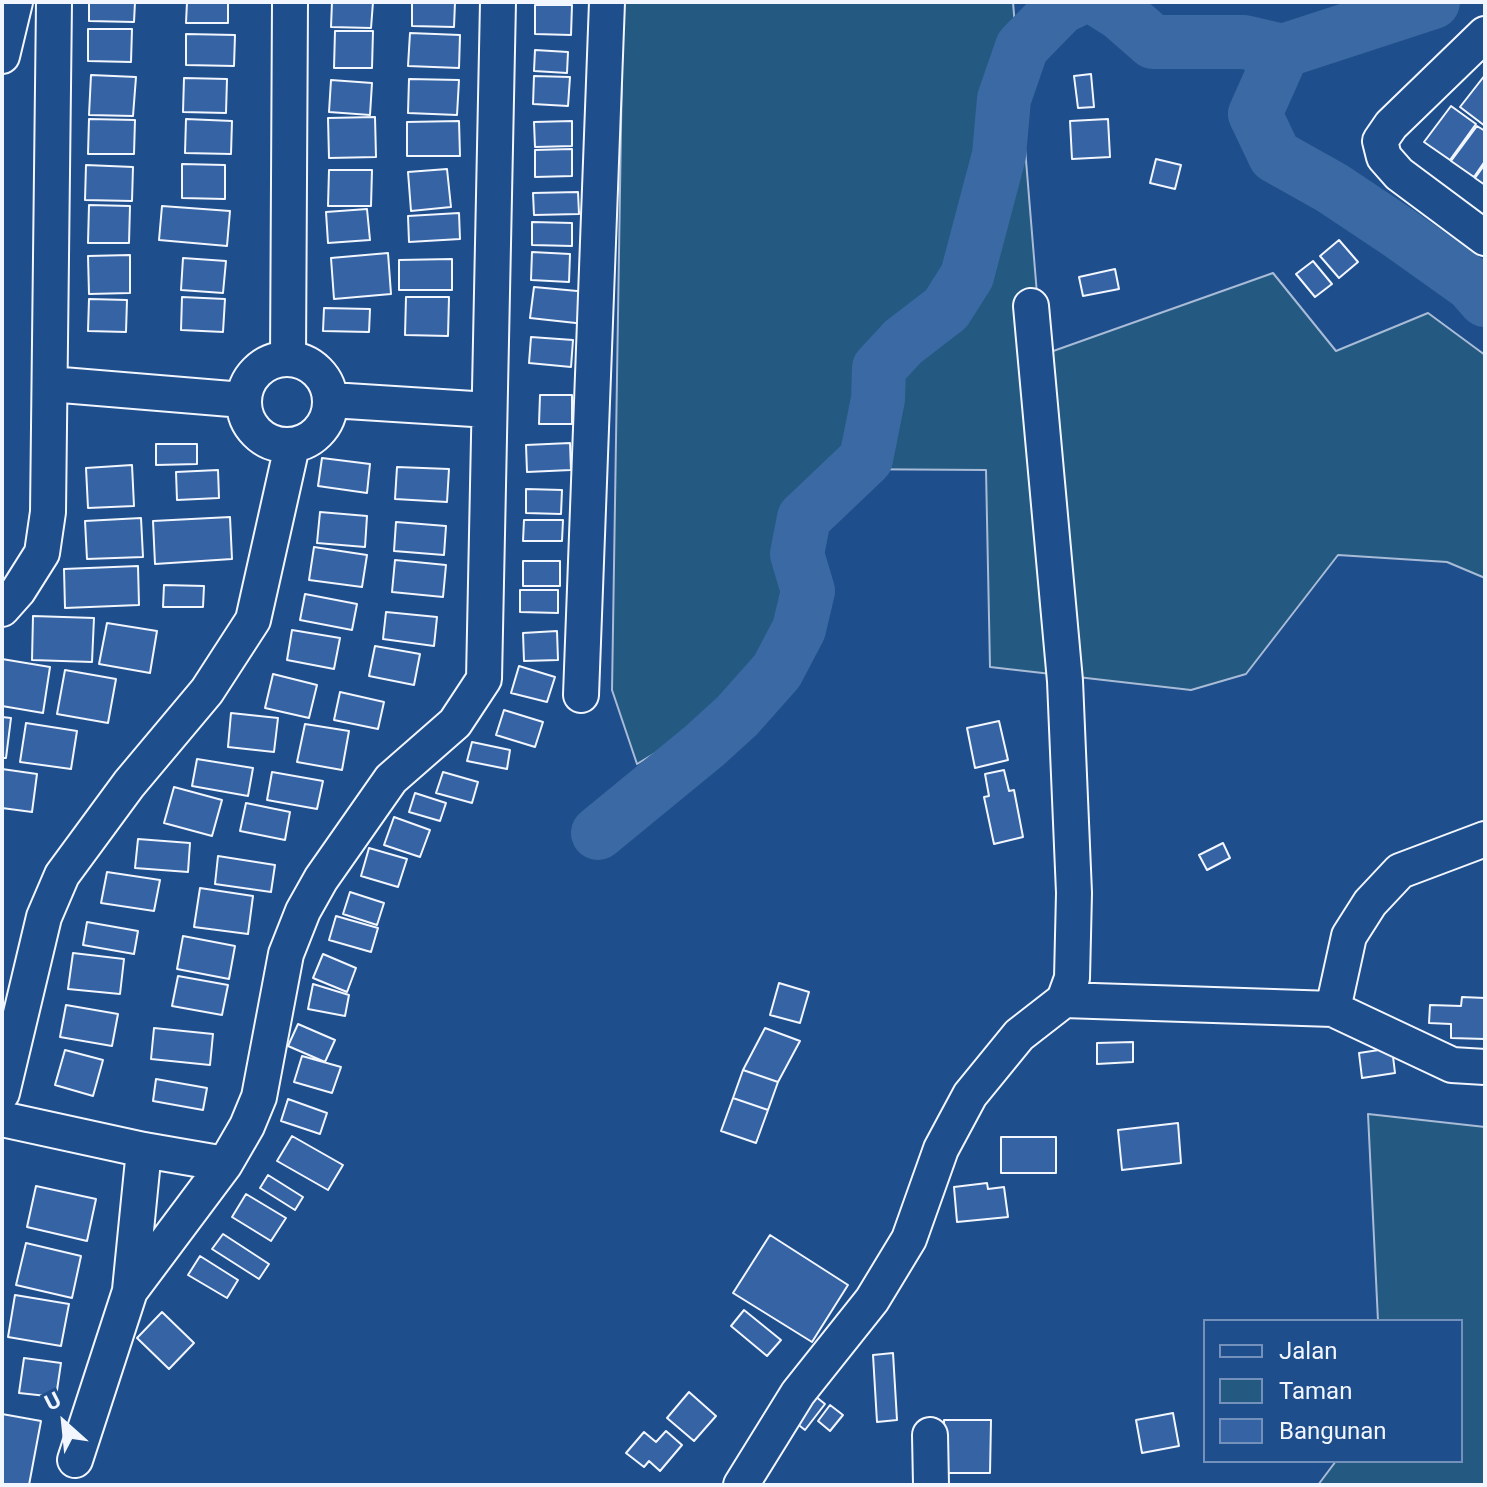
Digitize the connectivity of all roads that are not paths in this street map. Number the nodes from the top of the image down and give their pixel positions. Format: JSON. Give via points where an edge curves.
{"nodes":[{"id":1,"x":15,"y":2,"type":"edge"},
{"id":2,"x":54,"y":2,"type":"edge"},
{"id":3,"x":290,"y":2,"type":"edge"},
{"id":4,"x":498,"y":2,"type":"edge"},
{"id":5,"x":607,"y":2,"type":"edge"},
{"id":6,"x":1485,"y":34,"type":"edge"},
{"id":7,"x":2,"y":56,"type":"edge"},
{"id":8,"x":1485,"y":238,"type":"edge"},
{"id":9,"x":1031,"y":306,"type":"dead end"},
{"id":10,"x":288,"y":358,"type":"junction"},
{"id":11,"x":50,"y":384,"type":"junction"},
{"id":12,"x":243,"y":400,"type":"junction"},
{"id":13,"x":331,"y":400,"type":"junction"},
{"id":14,"x":489,"y":410,"type":"junction"},
{"id":15,"x":292,"y":446,"type":"junction"},
{"id":16,"x":2,"y":609,"type":"edge"},
{"id":17,"x":581,"y":695,"type":"dead end"},
{"id":18,"x":1485,"y":839,"type":"edge"},
{"id":19,"x":1064,"y":1000,"type":"junction"},
{"id":20,"x":1333,"y":1009,"type":"junction"},
{"id":21,"x":1485,"y":1067,"type":"edge"},
{"id":22,"x":2,"y":1093,"type":"edge"},
{"id":23,"x":2,"y":1119,"type":"edge"},
{"id":24,"x":144,"y":1150,"type":"junction"},
{"id":25,"x":225,"y":1164,"type":"junction"},
{"id":26,"x":130,"y":1291,"type":"junction"},
{"id":27,"x":930,"y":1435,"type":"dead end"},
{"id":28,"x":75,"y":1460,"type":"dead end"},
{"id":29,"x":741,"y":1485,"type":"edge"},
{"id":30,"x":931,"y":1485,"type":"edge"}],
"edges":[{"from":1,"to":7,"type":"street"},
{"from":2,"to":11,"type":"street"},
{"from":3,"to":10,"type":"street"},
{"from":4,"to":14,"type":"street"},
{"from":5,"to":17,"type":"street"},
{"from":6,"to":8,"type":"street","via":[[1380,141],[1384,157],[1399,174]]},
{"from":9,"to":19,"type":"street","via":[[1065,681],[1075,954]]},
{"from":10,"to":12,"type":"street","via":[[274,360],[254,374]]},
{"from":10,"to":13,"type":"street","via":[[315,368],[328,385]]},
{"from":11,"to":12,"type":"street"},
{"from":11,"to":16,"type":"street","via":[[48,512],[42,553]]},
{"from":12,"to":15,"type":"street","via":[[257,434]]},
{"from":13,"to":14,"type":"street"},
{"from":13,"to":15,"type":"street","via":[[329,415],[313,437]]},
{"from":14,"to":25,"type":"street","via":[[484,679],[455,723],[391,779],[303,911],[286,954],[259,1097]]},
{"from":15,"to":22,"type":"street","via":[[253,620],[207,691],[62,875],[44,917]]},
{"from":18,"to":20,"type":"street","via":[[1400,871],[1370,903],[1349,936]]},
{"from":19,"to":20,"type":"street"},
{"from":19,"to":29,"type":"street","via":[[1019,1035],[970,1095],[941,1149],[903,1250],[872,1300],[798,1393]]},
{"from":20,"to":21,"type":"street","via":[[1452,1065]]},
{"from":23,"to":24,"type":"street"},
{"from":24,"to":25,"type":"street"},
{"from":24,"to":26,"type":"street"},
{"from":25,"to":26,"type":"street"},
{"from":26,"to":28,"type":"street"},
{"from":27,"to":30,"type":"street"}]}
